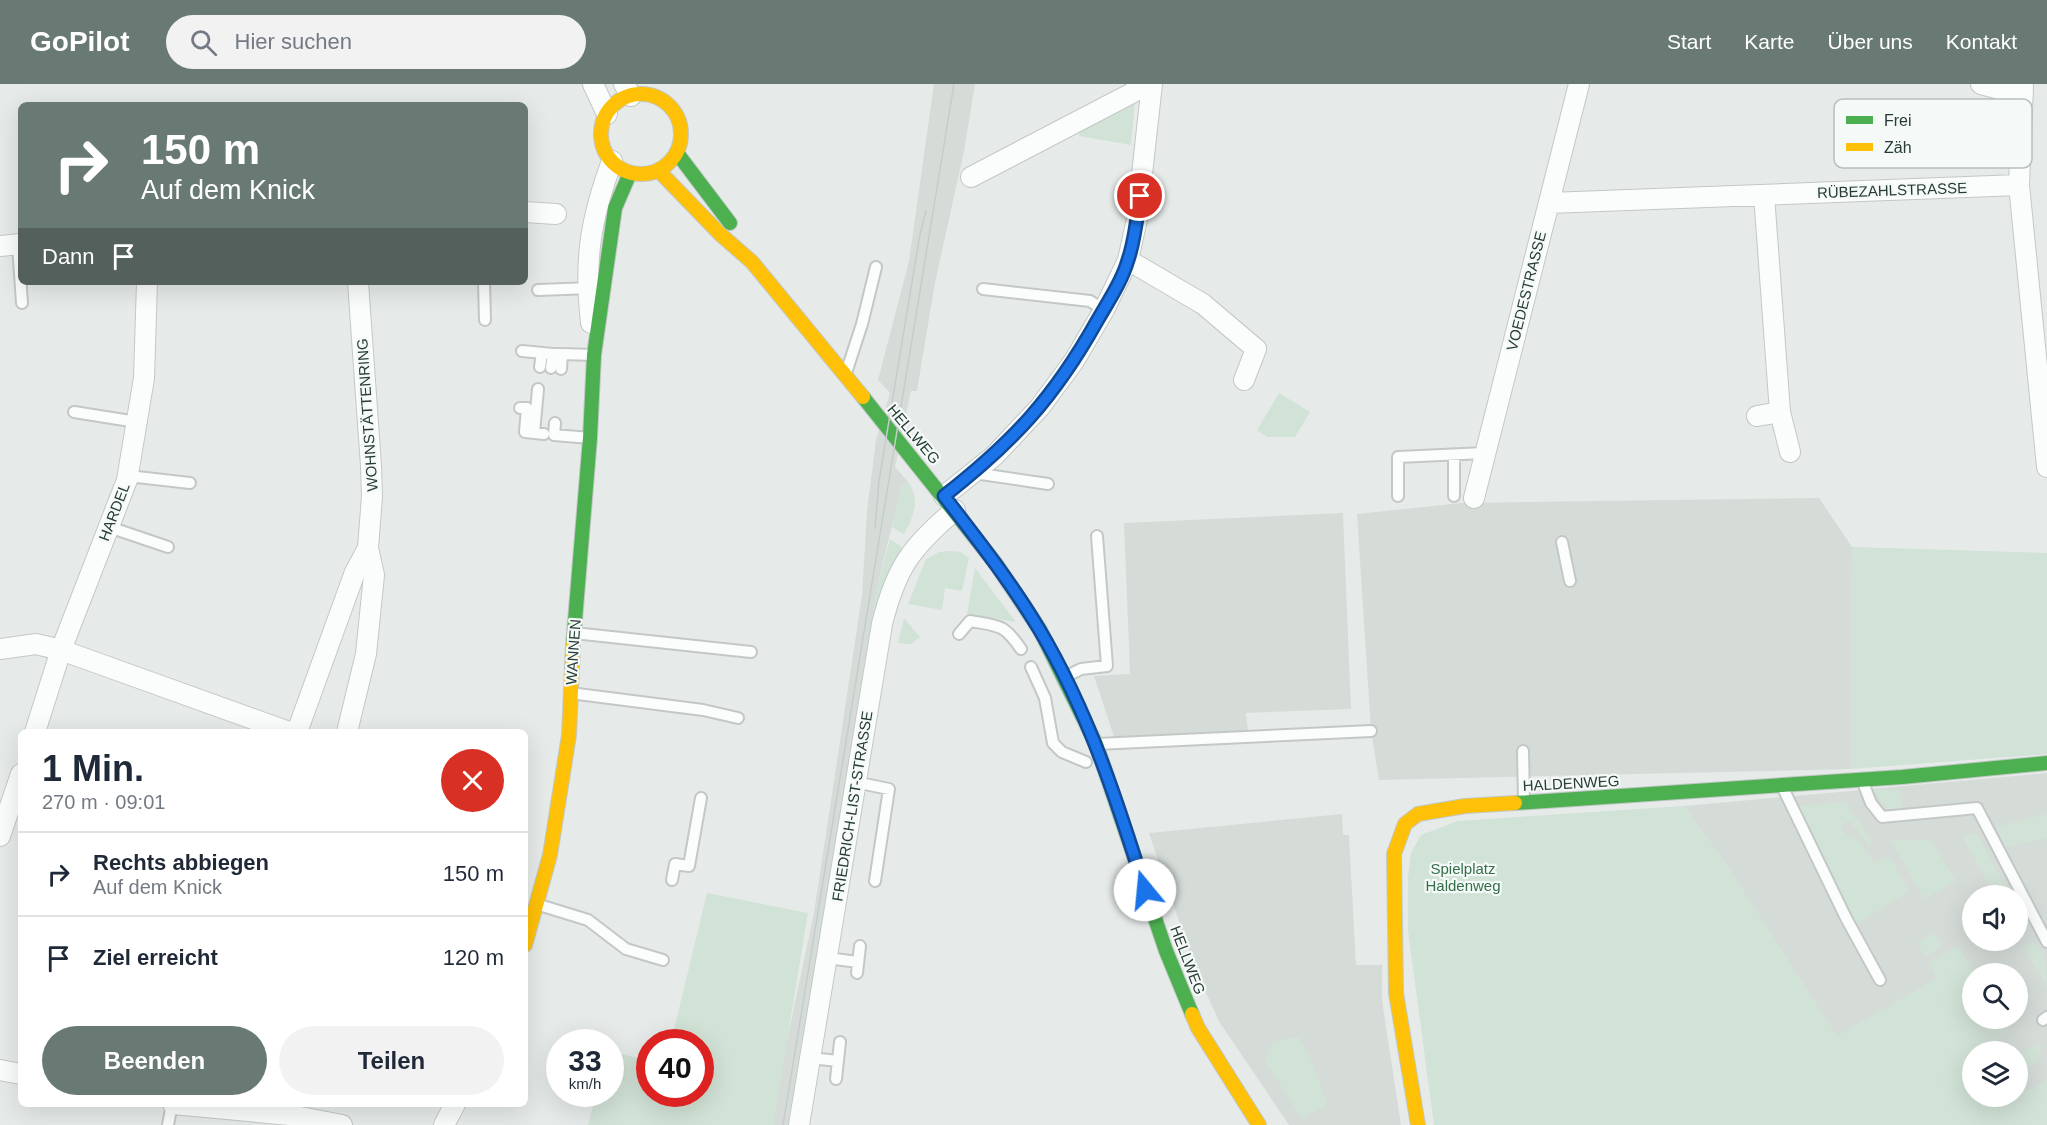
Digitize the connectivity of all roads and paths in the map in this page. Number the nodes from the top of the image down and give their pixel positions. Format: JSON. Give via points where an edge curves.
{"nodes":[{"id":1,"x":593,"y":84,"type":"edge"},
{"id":2,"x":1143,"y":84,"type":"edge"},
{"id":3,"x":1152,"y":84,"type":"edge"},
{"id":4,"x":1579,"y":84,"type":"edge"},
{"id":5,"x":1981,"y":84,"type":"edge"},
{"id":6,"x":2023,"y":89,"type":"edge"},
{"id":7,"x":640,"y":90,"type":"edge"},
{"id":8,"x":607,"y":114,"type":"junction"},
{"id":9,"x":677,"y":153,"type":"junction"},
{"id":10,"x":612,"y":161,"type":"junction"},
{"id":11,"x":2020,"y":168,"type":"edge"},
{"id":12,"x":658,"y":170,"type":"junction"},
{"id":13,"x":630,"y":173,"type":"junction"},
{"id":14,"x":971,"y":177,"type":"dead end"},
{"id":15,"x":2019,"y":185,"type":"junction"},
{"id":16,"x":1764,"y":195,"type":"junction"},
{"id":17,"x":1549,"y":203,"type":"junction"},
{"id":18,"x":528,"y":212,"type":"edge"},
{"id":19,"x":556,"y":214,"type":"dead end"},
{"id":20,"x":13,"y":245,"type":"edge"},
{"id":21,"x":1128,"y":260,"type":"junction"},
{"id":22,"x":752,"y":262,"type":"junction"},
{"id":23,"x":876,"y":267,"type":"dead end"},
{"id":24,"x":18,"y":277,"type":"edge"},
{"id":25,"x":19,"y":285,"type":"edge"},
{"id":26,"x":147,"y":285,"type":"edge"},
{"id":27,"x":358,"y":285,"type":"edge"},
{"id":28,"x":484,"y":285,"type":"edge"},
{"id":29,"x":596,"y":288,"type":"junction"},
{"id":30,"x":982,"y":289,"type":"dead end"},
{"id":31,"x":538,"y":290,"type":"dead end"},
{"id":32,"x":22,"y":303,"type":"dead end"},
{"id":33,"x":1104,"y":310,"type":"junction"},
{"id":34,"x":485,"y":320,"type":"dead end"},
{"id":35,"x":522,"y":351,"type":"dead end"},
{"id":36,"x":552,"y":354,"type":"junction"},
{"id":37,"x":594,"y":355,"type":"junction"},
{"id":38,"x":845,"y":376,"type":"junction"},
{"id":39,"x":1244,"y":380,"type":"dead end"},
{"id":40,"x":538,"y":389,"type":"dead end"},
{"id":41,"x":520,"y":408,"type":"dead end"},
{"id":42,"x":74,"y":412,"type":"dead end"},
{"id":43,"x":1780,"y":412,"type":"junction"},
{"id":44,"x":1757,"y":416,"type":"dead end"},
{"id":45,"x":137,"y":422,"type":"junction"},
{"id":46,"x":547,"y":429,"type":"junction"},
{"id":47,"x":590,"y":438,"type":"junction"},
{"id":48,"x":1790,"y":452,"type":"dead end"},
{"id":49,"x":1485,"y":453,"type":"junction"},
{"id":50,"x":1454,"y":455,"type":"junction"},
{"id":51,"x":2047,"y":467,"type":"edge"},
{"id":52,"x":973,"y":473,"type":"junction"},
{"id":53,"x":128,"y":476,"type":"junction"},
{"id":54,"x":190,"y":483,"type":"dead end"},
{"id":55,"x":1048,"y":484,"type":"dead end"},
{"id":56,"x":1398,"y":496,"type":"dead end"},
{"id":57,"x":1454,"y":496,"type":"dead end"},
{"id":58,"x":1474,"y":498,"type":"dead end"},
{"id":59,"x":949,"y":503,"type":"junction"},
{"id":60,"x":109,"y":527,"type":"junction"},
{"id":61,"x":1097,"y":536,"type":"dead end"},
{"id":62,"x":1562,"y":542,"type":"dead end"},
{"id":63,"x":168,"y":547,"type":"dead end"},
{"id":64,"x":368,"y":548,"type":"junction"},
{"id":65,"x":1570,"y":581,"type":"dead end"},
{"id":66,"x":573,"y":633,"type":"junction"},
{"id":67,"x":959,"y":634,"type":"dead end"},
{"id":68,"x":0,"y":649,"type":"edge"},
{"id":69,"x":1021,"y":649,"type":"dead end"},
{"id":70,"x":61,"y":650,"type":"junction"},
{"id":71,"x":751,"y":652,"type":"dead end"},
{"id":72,"x":1031,"y":667,"type":"dead end"},
{"id":73,"x":1065,"y":678,"type":"junction"},
{"id":74,"x":570,"y":693,"type":"junction"},
{"id":75,"x":738,"y":718,"type":"dead end"},
{"id":76,"x":36,"y":729,"type":"edge"},
{"id":77,"x":281,"y":729,"type":"edge"},
{"id":78,"x":298,"y":729,"type":"edge"},
{"id":79,"x":348,"y":729,"type":"edge"},
{"id":80,"x":1371,"y":731,"type":"dead end"},
{"id":81,"x":1096,"y":744,"type":"junction"},
{"id":82,"x":1523,"y":751,"type":"dead end"},
{"id":83,"x":1086,"y":762,"type":"dead end"},
{"id":84,"x":2047,"y":763,"type":"edge"},
{"id":85,"x":1862,"y":780,"type":"junction"},
{"id":86,"x":855,"y":782,"type":"junction"},
{"id":87,"x":18,"y":783,"type":"edge"},
{"id":88,"x":1782,"y":786,"type":"junction"},
{"id":89,"x":701,"y":798,"type":"dead end"},
{"id":90,"x":1524,"y":801,"type":"junction"},
{"id":91,"x":0,"y":836,"type":"edge"},
{"id":92,"x":672,"y":880,"type":"dead end"},
{"id":93,"x":875,"y":881,"type":"dead end"},
{"id":94,"x":536,"y":904,"type":"junction"},
{"id":95,"x":528,"y":934,"type":"edge"},
{"id":96,"x":2047,"y":942,"type":"edge"},
{"id":97,"x":860,"y":946,"type":"dead end"},
{"id":98,"x":827,"y":958,"type":"junction"},
{"id":99,"x":663,"y":960,"type":"dead end"},
{"id":100,"x":1880,"y":980,"type":"dead end"},
{"id":101,"x":840,"y":1042,"type":"dead end"},
{"id":102,"x":810,"y":1058,"type":"junction"},
{"id":103,"x":838,"y":1061,"type":"junction"},
{"id":104,"x":0,"y":1070,"type":"edge"},
{"id":105,"x":18,"y":1073,"type":"edge"},
{"id":106,"x":836,"y":1079,"type":"dead end"},
{"id":107,"x":171,"y":1107,"type":"edge"},
{"id":108,"x":204,"y":1107,"type":"edge"},
{"id":109,"x":453,"y":1107,"type":"edge"},
{"id":110,"x":168,"y":1125,"type":"edge"},
{"id":111,"x":342,"y":1125,"type":"edge"},
{"id":112,"x":444,"y":1125,"type":"edge"},
{"id":113,"x":799,"y":1125,"type":"edge"},
{"id":114,"x":1259,"y":1125,"type":"edge"},
{"id":115,"x":1418,"y":1125,"type":"edge"}],
"edges":[{"from":1,"to":8,"type":"street"},
{"from":2,"to":14,"type":"street"},
{"from":3,"to":21,"type":"street","name":"FRIEDRICH-LIST-STRASSE","via":[[1143,174]]},
{"from":4,"to":17,"type":"street","name":"VOEDESTRASSE"},
{"from":5,"to":6,"type":"street"},
{"from":7,"to":8,"type":"street"},
{"from":7,"to":9,"type":"street","via":[[672,99],[681,127]]},
{"from":8,"to":10,"type":"street","via":[[601,138]]},
{"from":9,"to":12,"type":"street"},
{"from":9,"to":22,"type":"street","name":"HELLWEG","via":[[731,224]]},
{"from":10,"to":13,"type":"street"},
{"from":10,"to":29,"type":"street","name":"WANNEN","via":[[590,230]]},
{"from":11,"to":15,"type":"street"},
{"from":12,"to":13,"type":"street"},
{"from":12,"to":22,"type":"street","name":"HELLWEG"},
{"from":13,"to":29,"type":"street","name":"WANNEN","via":[[615,208]]},
{"from":15,"to":16,"type":"street","name":"RÜBEZAHLSTRASSE"},
{"from":15,"to":51,"type":"street"},
{"from":16,"to":17,"type":"street","name":"RÜBEZAHLSTRASSE"},
{"from":16,"to":43,"type":"street"},
{"from":17,"to":49,"type":"street","name":"VOEDESTRASSE"},
{"from":18,"to":19,"type":"street"},
{"from":20,"to":24,"type":"lane"},
{"from":21,"to":33,"type":"street","name":"FRIEDRICH-LIST-STRASSE"},
{"from":21,"to":39,"type":"street","via":[[1203,304],[1256,349]]},
{"from":22,"to":38,"type":"street","name":"HELLWEG"},
{"from":23,"to":38,"type":"lane"},
{"from":25,"to":32,"type":"lane"},
{"from":26,"to":45,"type":"street","name":"HARDEL","via":[[144,378]]},
{"from":27,"to":64,"type":"street","name":"WOHNSTÄTTENRING","via":[[371,466]]},
{"from":28,"to":34,"type":"lane"},
{"from":29,"to":31,"type":"lane"},
{"from":29,"to":37,"type":"street","name":"WANNEN"},
{"from":30,"to":33,"type":"lane","via":[[1090,301]]},
{"from":33,"to":52,"type":"street","name":"FRIEDRICH-LIST-STRASSE","via":[[1074,361],[1040,407]]},
{"from":35,"to":36,"type":"lane"},
{"from":36,"to":36,"type":"lane","via":[[551,368]]},
{"from":36,"to":37,"type":"lane"},
{"from":37,"to":47,"type":"street","name":"WANNEN"},
{"from":38,"to":59,"type":"street","name":"HELLWEG"},
{"from":40,"to":46,"type":"lane"},
{"from":41,"to":46,"type":"lane","via":[[527,408],[525,432]]},
{"from":42,"to":45,"type":"lane"},
{"from":43,"to":44,"type":"street"},
{"from":43,"to":48,"type":"street"},
{"from":45,"to":53,"type":"street","name":"HARDEL"},
{"from":46,"to":47,"type":"lane"},
{"from":47,"to":66,"type":"street","name":"WANNEN"},
{"from":49,"to":50,"type":"lane"},
{"from":49,"to":58,"type":"street","name":"VOEDESTRASSE"},
{"from":50,"to":56,"type":"lane","via":[[1398,457]]},
{"from":50,"to":57,"type":"lane"},
{"from":52,"to":55,"type":"lane"},
{"from":52,"to":59,"type":"street","name":"FRIEDRICH-LIST-STRASSE"},
{"from":53,"to":54,"type":"lane"},
{"from":53,"to":60,"type":"street","name":"HARDEL"},
{"from":59,"to":73,"type":"street","name":"HELLWEG","via":[[1016,593]]},
{"from":59,"to":86,"type":"street","name":"FRIEDRICH-LIST-STRASSE","via":[[915,546],[894,584],[882,624]]},
{"from":60,"to":63,"type":"lane"},
{"from":60,"to":70,"type":"street","name":"HARDEL"},
{"from":61,"to":73,"type":"lane","via":[[1107,666],[1082,669]]},
{"from":62,"to":65,"type":"lane"},
{"from":64,"to":78,"type":"street","name":"WOHNSTÄTTENRING"},
{"from":64,"to":79,"type":"street","name":"WOHNSTÄTTENRING","via":[[374,575],[366,654]]},
{"from":66,"to":71,"type":"lane"},
{"from":66,"to":74,"type":"street","name":"WANNEN"},
{"from":67,"to":69,"type":"lane","via":[[970,621],[993,625],[1010,632]]},
{"from":68,"to":70,"type":"street","via":[[36,644]]},
{"from":70,"to":76,"type":"street","name":"HARDEL"},
{"from":70,"to":77,"type":"street"},
{"from":72,"to":83,"type":"lane","via":[[1045,698],[1053,743],[1062,752]]},
{"from":73,"to":81,"type":"street","name":"HELLWEG"},
{"from":74,"to":75,"type":"lane"},
{"from":74,"to":94,"type":"street","name":"WANNEN","via":[[569,735],[560,793]]},
{"from":80,"to":81,"type":"lane"},
{"from":81,"to":114,"type":"street","name":"HELLWEG","via":[[1166,951],[1194,1020]]},
{"from":82,"to":90,"type":"lane"},
{"from":84,"to":85,"type":"street","name":"HALDENWEG"},
{"from":85,"to":88,"type":"street","name":"HALDENWEG"},
{"from":85,"to":96,"type":"lane","via":[[1871,803],[1882,817],[1977,808]]},
{"from":86,"to":93,"type":"lane","via":[[889,789]]},
{"from":86,"to":98,"type":"street","name":"FRIEDRICH-LIST-STRASSE"},
{"from":87,"to":91,"type":"street"},
{"from":88,"to":90,"type":"street","name":"HALDENWEG"},
{"from":88,"to":100,"type":"lane"},
{"from":89,"to":92,"type":"lane","via":[[689,866],[675,864]]},
{"from":90,"to":115,"type":"street","name":"HALDENWEG","via":[[1418,814],[1405,824],[1397,839],[1396,993]]},
{"from":94,"to":95,"type":"street","name":"WANNEN"},
{"from":94,"to":99,"type":"lane","via":[[588,920],[626,949]]},
{"from":97,"to":98,"type":"lane","via":[[857,967]]},
{"from":98,"to":102,"type":"street","name":"FRIEDRICH-LIST-STRASSE"},
{"from":101,"to":103,"type":"lane"},
{"from":102,"to":103,"type":"lane"},
{"from":102,"to":113,"type":"street","name":"FRIEDRICH-LIST-STRASSE"},
{"from":103,"to":106,"type":"lane"},
{"from":104,"to":105,"type":"street"},
{"from":107,"to":110,"type":"lane"},
{"from":108,"to":111,"type":"street","via":[[290,1115]]},
{"from":109,"to":112,"type":"street"}]}
